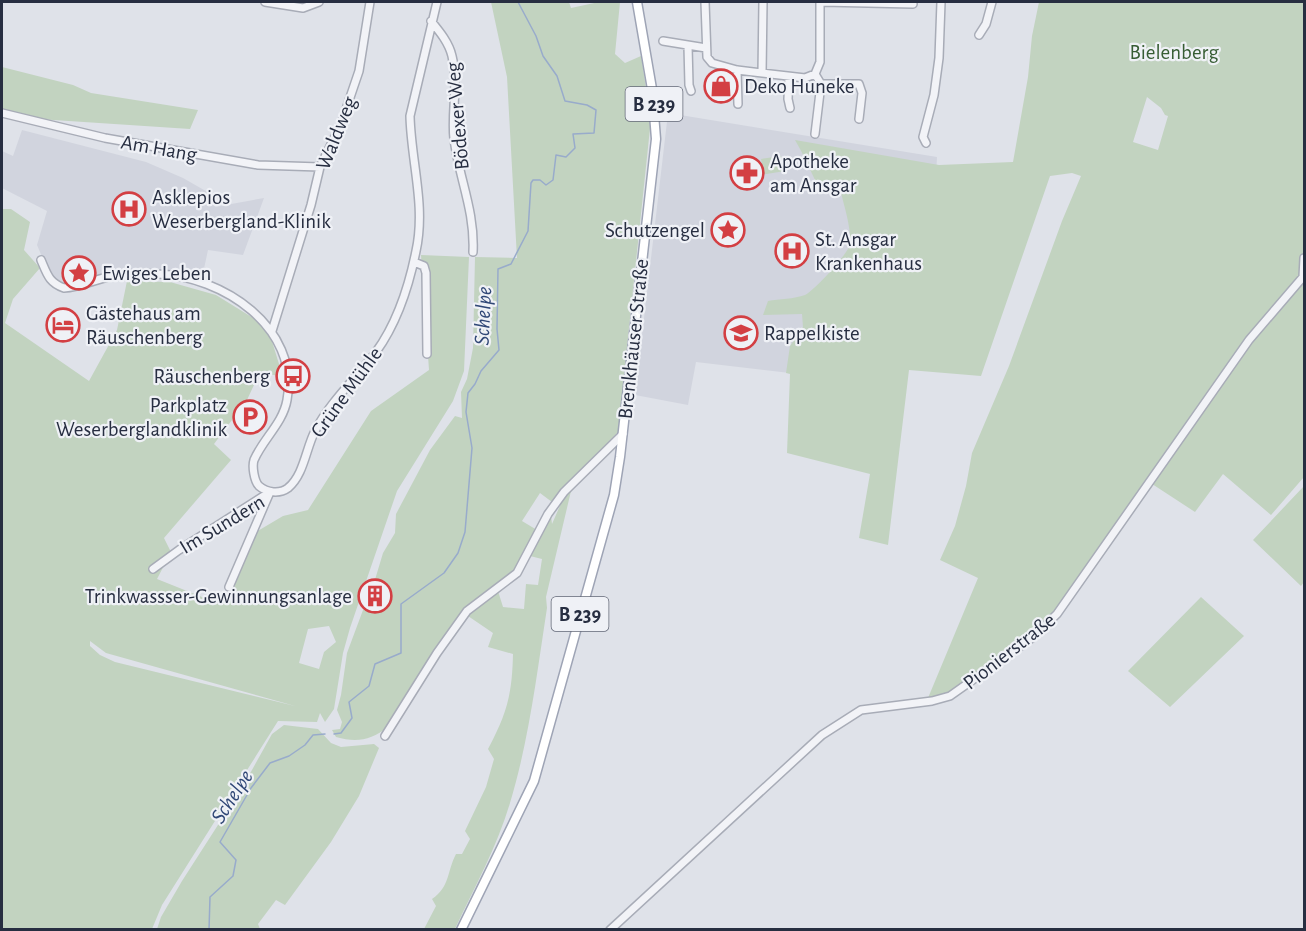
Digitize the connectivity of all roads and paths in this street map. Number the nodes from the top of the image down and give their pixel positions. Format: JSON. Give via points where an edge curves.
{"nodes":[{"id":1,"x":265,"y":2,"type":"edge"},
{"id":2,"x":319,"y":2,"type":"edge"},
{"id":3,"x":370,"y":2,"type":"edge"},
{"id":4,"x":437,"y":2,"type":"edge"},
{"id":5,"x":637,"y":2,"type":"edge"},
{"id":6,"x":705,"y":2,"type":"edge"},
{"id":7,"x":763,"y":2,"type":"edge"},
{"id":8,"x":821,"y":2,"type":"edge"},
{"id":9,"x":940,"y":2,"type":"edge"},
{"id":10,"x":992,"y":2,"type":"edge"},
{"id":11,"x":913,"y":4,"type":"dead end"},
{"id":12,"x":431,"y":21,"type":"junction"},
{"id":13,"x":979,"y":35,"type":"dead end"},
{"id":14,"x":663,"y":41,"type":"dead end"},
{"id":15,"x":688,"y":46,"type":"junction"},
{"id":16,"x":706,"y":48,"type":"junction"},
{"id":17,"x":737,"y":70,"type":"junction"},
{"id":18,"x":762,"y":73,"type":"junction"},
{"id":19,"x":816,"y":74,"type":"junction"},
{"id":20,"x":789,"y":77,"type":"junction"},
{"id":21,"x":821,"y":84,"type":"junction"},
{"id":22,"x":691,"y":91,"type":"dead end"},
{"id":23,"x":738,"y":104,"type":"dead end"},
{"id":24,"x":790,"y":108,"type":"dead end"},
{"id":25,"x":2,"y":113,"type":"edge"},
{"id":26,"x":859,"y":119,"type":"dead end"},
{"id":27,"x":815,"y":134,"type":"dead end"},
{"id":28,"x":926,"y":142,"type":"dead end"},
{"id":29,"x":320,"y":167,"type":"junction"},
{"id":30,"x":473,"y":252,"type":"dead end"},
{"id":31,"x":1305,"y":258,"type":"edge"},
{"id":32,"x":41,"y":260,"type":"dead end"},
{"id":33,"x":414,"y":262,"type":"junction"},
{"id":34,"x":272,"y":331,"type":"junction"},
{"id":35,"x":427,"y":354,"type":"dead end"},
{"id":36,"x":623,"y":434,"type":"junction"},
{"id":37,"x":270,"y":492,"type":"junction"},
{"id":38,"x":153,"y":569,"type":"dead end"},
{"id":39,"x":229,"y":587,"type":"dead end"},
{"id":40,"x":385,"y":736,"type":"dead end"},
{"id":41,"x":461,"y":930,"type":"edge"},
{"id":42,"x":610,"y":930,"type":"edge"}],
"edges":[{"from":1,"to":2,"type":"street","via":[[303,8]]},
{"from":3,"to":29,"type":"street","name":"Waldweg","via":[[359,71],[341,124]]},
{"from":4,"to":12,"type":"street","name":"Grüne Mühle"},
{"from":5,"to":36,"type":"main road","name":"Brenkhäuser Straße","number":"B 239","via":[[656,139]]},
{"from":6,"to":16,"type":"street"},
{"from":7,"to":18,"type":"street"},
{"from":8,"to":11,"type":"street"},
{"from":8,"to":19,"type":"street","via":[[820,62]]},
{"from":9,"to":28,"type":"street","via":[[939,58],[923,137]]},
{"from":10,"to":13,"type":"street"},
{"from":12,"to":30,"type":"street","name":"Bödexer Weg","via":[[453,58],[454,140],[473,221]]},
{"from":12,"to":33,"type":"street","name":"Grüne Mühle","via":[[410,116],[420,213]]},
{"from":14,"to":15,"type":"street"},
{"from":15,"to":16,"type":"street"},
{"from":15,"to":22,"type":"street"},
{"from":16,"to":17,"type":"street","via":[[712,63]]},
{"from":17,"to":18,"type":"street"},
{"from":17,"to":23,"type":"street"},
{"from":18,"to":20,"type":"street"},
{"from":19,"to":20,"type":"street"},
{"from":19,"to":21,"type":"street"},
{"from":20,"to":24,"type":"street"},
{"from":21,"to":26,"type":"street","via":[[859,84]]},
{"from":21,"to":27,"type":"street"},
{"from":25,"to":29,"type":"street","name":"Am Hang","via":[[105,138],[258,165]]},
{"from":29,"to":34,"type":"street","name":"Waldweg"},
{"from":31,"to":42,"type":"street","name":"Pionierstraße","via":[[1303,277],[1249,340],[1051,621],[950,696],[861,710],[822,735]]},
{"from":32,"to":34,"type":"street","name":"Grüne Mühle","via":[[48,280],[64,288],[120,275],[159,274],[196,280],[237,300]]},
{"from":33,"to":35,"type":"street","via":[[424,266],[426,273]]},
{"from":33,"to":37,"type":"street","name":"Grüne Mühle","via":[[398,310],[381,344],[320,421],[288,488]]},
{"from":34,"to":37,"type":"street","name":"Grüne Mühle","via":[[284,355],[287,402],[253,466],[259,486]]},
{"from":36,"to":40,"type":"street","name":"Brenkhäuser Straße","via":[[564,492],[517,573],[466,611]]},
{"from":36,"to":41,"type":"main road","number":"B 239","via":[[614,495],[539,767]]},
{"from":37,"to":38,"type":"street","name":"Im Sundern"},
{"from":37,"to":39,"type":"street","name":"Im Sundern"}]}
